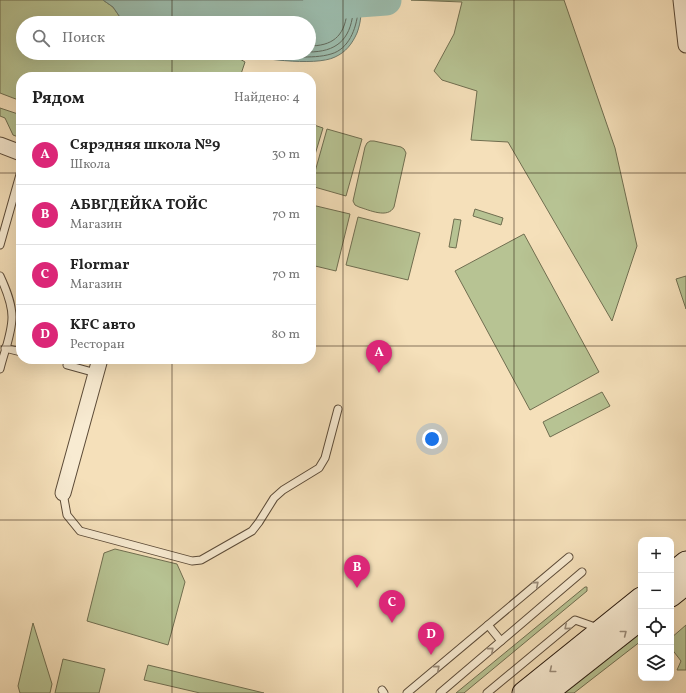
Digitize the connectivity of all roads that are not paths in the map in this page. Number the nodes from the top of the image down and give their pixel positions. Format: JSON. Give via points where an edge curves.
{"nodes":[{"id":1,"x":681,"y":0,"type":"edge"},
{"id":2,"x":686,"y":45,"type":"edge"},
{"id":3,"x":0,"y":145,"type":"edge"},
{"id":4,"x":16,"y":151,"type":"edge"},
{"id":5,"x":16,"y":189,"type":"edge"},
{"id":6,"x":0,"y":245,"type":"edge"},
{"id":7,"x":0,"y":276,"type":"edge"},
{"id":8,"x":6,"y":348,"type":"junction"},
{"id":9,"x":16,"y":351,"type":"edge"},
{"id":10,"x":67,"y":365,"type":"dead end"},
{"id":11,"x":98,"y":366,"type":"edge"},
{"id":12,"x":0,"y":369,"type":"edge"},
{"id":13,"x":338,"y":409,"type":"dead end"},
{"id":14,"x":63,"y":493,"type":"joint"},
{"id":15,"x":568,"y":556,"type":"dead end"},
{"id":16,"x":686,"y":562,"type":"edge"},
{"id":17,"x":582,"y":572,"type":"dead end"},
{"id":18,"x":672,"y":573,"type":"edge"},
{"id":19,"x":686,"y":584,"type":"edge"},
{"id":20,"x":674,"y":594,"type":"edge"},
{"id":21,"x":638,"y":600,"type":"edge"},
{"id":22,"x":638,"y":621,"type":"edge"},
{"id":23,"x":488,"y":625,"type":"junction"},
{"id":24,"x":602,"y":630,"type":"junction"},
{"id":25,"x":501,"y":641,"type":"junction"},
{"id":26,"x":407,"y":693,"type":"edge"},
{"id":27,"x":440,"y":693,"type":"edge"},
{"id":28,"x":487,"y":693,"type":"edge"},
{"id":29,"x":523,"y":693,"type":"edge"},
{"id":30,"x":547,"y":693,"type":"edge"}],
"edges":[{"from":1,"to":2,"type":"street"},
{"from":3,"to":4,"type":"street"},
{"from":5,"to":6,"type":"lane"},
{"from":7,"to":8,"type":"lane","via":[[12,316]]},
{"from":8,"to":9,"type":"lane"},
{"from":8,"to":12,"type":"lane"},
{"from":10,"to":11,"type":"lane"},
{"from":11,"to":14,"type":"street"},
{"from":13,"to":14,"type":"lane","via":[[325,458],[319,468],[274,498],[252,531],[201,560],[192,561],[80,531],[67,515]]},
{"from":23,"to":15,"type":"lane","one_way":true},
{"from":16,"to":18,"type":"main road"},
{"from":17,"to":25,"type":"lane"},
{"from":19,"to":20,"type":"main road"},
{"from":21,"to":24,"type":"main road"},
{"from":30,"to":22,"type":"main road","one_way":true},
{"from":23,"to":25,"type":"lane"},
{"from":26,"to":23,"type":"lane","one_way":true},
{"from":24,"to":28,"type":"lane","one_way":true,"via":[[575,620]]},
{"from":24,"to":29,"type":"main road","one_way":true},
{"from":27,"to":25,"type":"lane","one_way":true}]}
